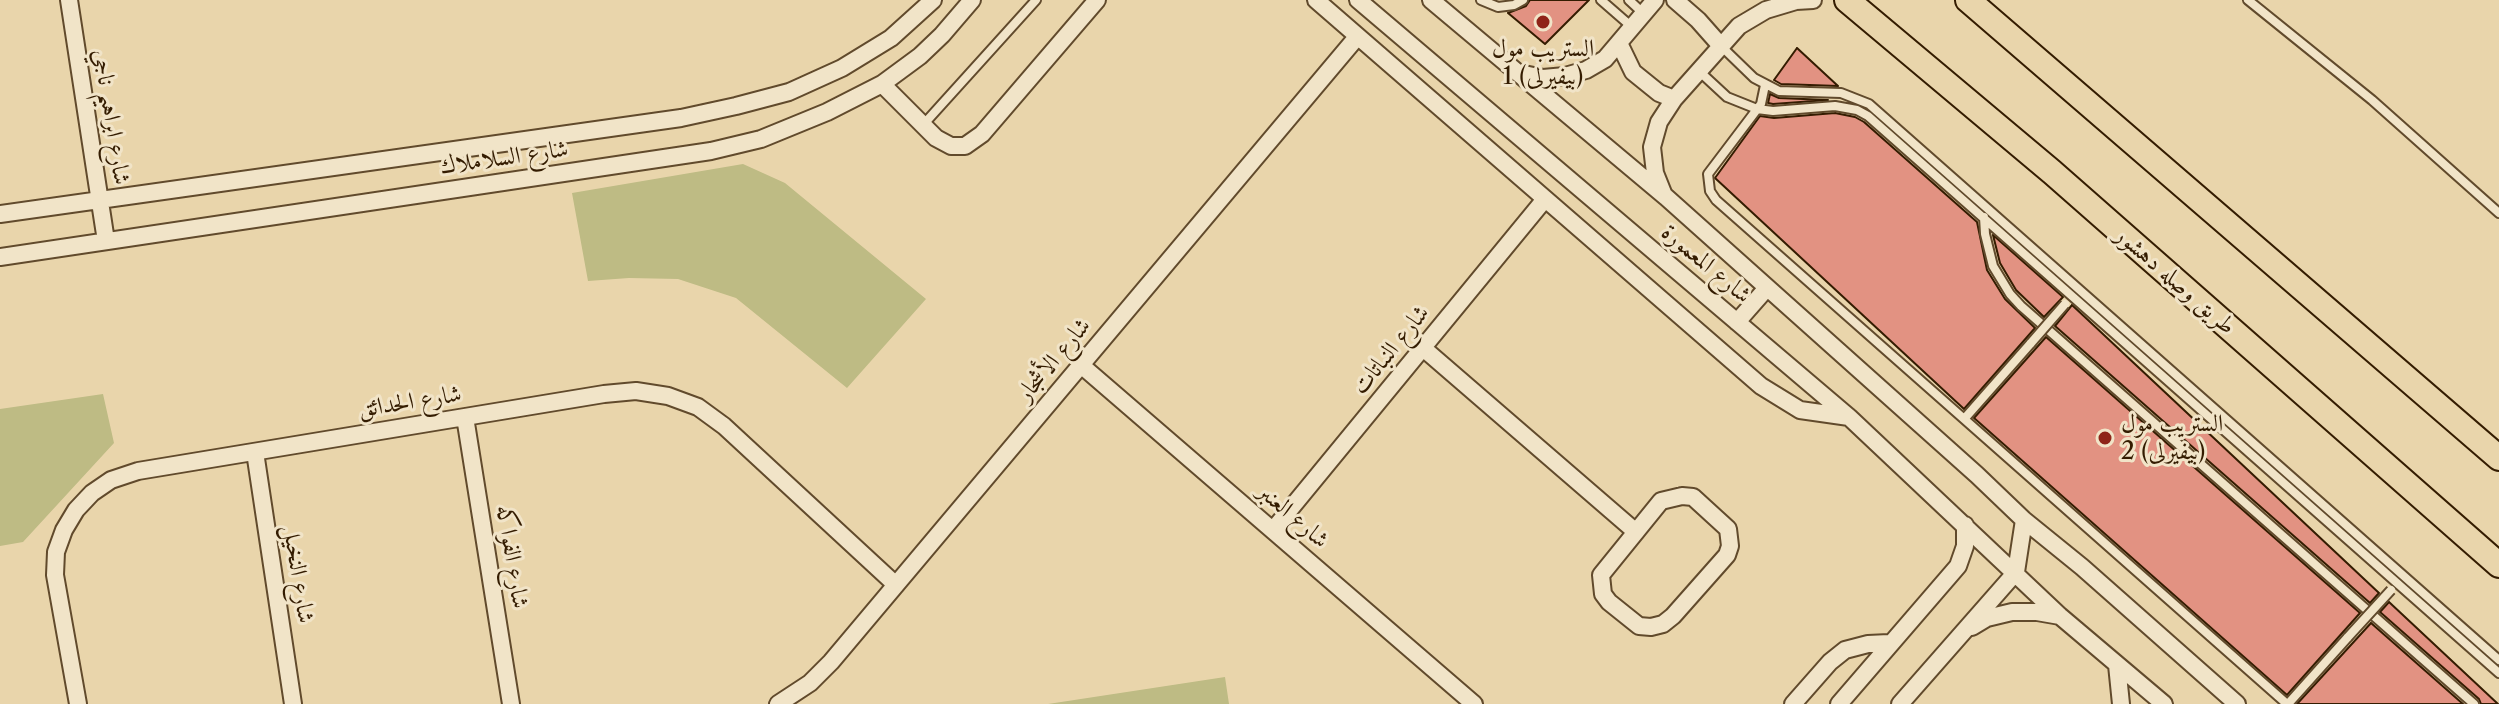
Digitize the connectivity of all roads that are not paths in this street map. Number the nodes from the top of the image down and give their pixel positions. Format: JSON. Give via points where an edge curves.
{"nodes":[{"id":1,"x":69,"y":0,"type":"edge"},
{"id":2,"x":933,"y":0,"type":"edge"},
{"id":3,"x":972,"y":0,"type":"edge"},
{"id":4,"x":1036,"y":0,"type":"edge"},
{"id":5,"x":1097,"y":0,"type":"edge"},
{"id":6,"x":1316,"y":0,"type":"edge"},
{"id":7,"x":1358,"y":0,"type":"edge"},
{"id":8,"x":1431,"y":0,"type":"edge"},
{"id":9,"x":1481,"y":0,"type":"edge"},
{"id":10,"x":1523,"y":0,"type":"edge"},
{"id":11,"x":1601,"y":0,"type":"edge"},
{"id":12,"x":1629,"y":0,"type":"edge"},
{"id":13,"x":1655,"y":0,"type":"edge"},
{"id":14,"x":1675,"y":0,"type":"edge"},
{"id":15,"x":1813,"y":0,"type":"edge"},
{"id":16,"x":1830,"y":0,"type":"edge"},
{"id":17,"x":1968,"y":0,"type":"edge"},
{"id":18,"x":2248,"y":0,"type":"edge"},
{"id":19,"x":1852,"y":5,"type":"edge"},
{"id":20,"x":1644,"y":14,"type":"junction"},
{"id":21,"x":1632,"y":27,"type":"junction"},
{"id":22,"x":1357,"y":37,"type":"junction"},
{"id":23,"x":1619,"y":43,"type":"junction"},
{"id":24,"x":1721,"y":46,"type":"junction"},
{"id":25,"x":1700,"y":72,"type":"junction"},
{"id":26,"x":1521,"y":74,"type":"junction"},
{"id":27,"x":882,"y":84,"type":"junction"},
{"id":28,"x":1765,"y":85,"type":"junction"},
{"id":29,"x":1674,"y":99,"type":"junction"},
{"id":30,"x":1757,"y":109,"type":"junction"},
{"id":31,"x":923,"y":125,"type":"junction"},
{"id":32,"x":1666,"y":197,"type":"junction"},
{"id":33,"x":1545,"y":199,"type":"junction"},
{"id":34,"x":100,"y":200,"type":"junction"},
{"id":35,"x":1990,"y":210,"type":"junction"},
{"id":36,"x":2499,"y":213,"type":"edge"},
{"id":37,"x":0,"y":214,"type":"edge"},
{"id":38,"x":1983,"y":218,"type":"junction"},
{"id":39,"x":106,"y":241,"type":"junction"},
{"id":40,"x":0,"y":257,"type":"edge"},
{"id":41,"x":1766,"y":289,"type":"junction"},
{"id":42,"x":2075,"y":292,"type":"junction"},
{"id":43,"x":1737,"y":322,"type":"junction"},
{"id":44,"x":1423,"y":348,"type":"junction"},
{"id":45,"x":1081,"y":365,"type":"junction"},
{"id":46,"x":465,"y":417,"type":"junction"},
{"id":47,"x":1849,"y":417,"type":"junction"},
{"id":48,"x":1965,"y":418,"type":"junction"},
{"id":49,"x":255,"y":452,"type":"junction"},
{"id":50,"x":2499,"y":458,"type":"edge"},
{"id":51,"x":2024,"y":520,"type":"junction"},
{"id":52,"x":1965,"y":525,"type":"junction"},
{"id":53,"x":1273,"y":530,"type":"junction"},
{"id":54,"x":1636,"y":532,"type":"junction"},
{"id":55,"x":2499,"y":565,"type":"edge"},
{"id":56,"x":2016,"y":572,"type":"junction"},
{"id":57,"x":2397,"y":583,"type":"junction"},
{"id":58,"x":896,"y":585,"type":"junction"},
{"id":59,"x":2060,"y":616,"type":"junction"},
{"id":60,"x":1960,"y":634,"type":"junction"},
{"id":61,"x":1889,"y":643,"type":"junction"},
{"id":62,"x":2493,"y":659,"type":"edge"},
{"id":63,"x":2117,"y":665,"type":"junction"},
{"id":64,"x":2499,"y":673,"type":"edge"},
{"id":65,"x":78,"y":704,"type":"edge"},
{"id":66,"x":293,"y":704,"type":"edge"},
{"id":67,"x":511,"y":704,"type":"edge"},
{"id":68,"x":778,"y":704,"type":"edge"},
{"id":69,"x":1474,"y":704,"type":"edge"},
{"id":70,"x":1793,"y":704,"type":"edge"},
{"id":71,"x":1839,"y":704,"type":"edge"},
{"id":72,"x":1900,"y":704,"type":"edge"},
{"id":73,"x":2121,"y":704,"type":"edge"},
{"id":74,"x":2164,"y":704,"type":"edge"},
{"id":75,"x":2237,"y":704,"type":"edge"},
{"id":76,"x":2287,"y":704,"type":"edge"},
{"id":77,"x":2474,"y":704,"type":"edge"}],
"edges":[{"from":1,"to":34,"type":"street","name":"شارع ابراهيم ناجي"},
{"from":2,"to":34,"type":"street","name":"شارع السلاملاك","via":[[891,38],[842,68],[789,92],[736,106]]},
{"from":3,"to":27,"type":"street","name":"شارع السلاملاك","via":[[920,56]]},
{"from":4,"to":31,"type":"lane"},
{"from":5,"to":31,"type":"street","via":[[982,134],[965,146],[951,146]]},
{"from":6,"to":22,"type":"street"},
{"from":7,"to":43,"type":"street","name":"شارع المعمورة"},
{"from":8,"to":26,"type":"street","name":"شارع المعمورة"},
{"from":9,"to":10,"type":"lane","via":[[1498,7]]},
{"from":11,"to":21,"type":"lane"},
{"from":12,"to":20,"type":"lane"},
{"from":13,"to":20,"type":"street"},
{"from":14,"to":24,"type":"street"},
{"from":15,"to":24,"type":"street","via":[[1766,10],[1739,26]]},
{"from":16,"to":19,"type":"street"},
{"from":17,"to":50,"type":"main road"},
{"from":18,"to":36,"type":"lane"},
{"from":19,"to":55,"type":"main road","name":"طريق وصله دهشور","via":[[2052,172]]},
{"from":20,"to":21,"type":"street"},
{"from":21,"to":23,"type":"street"},
{"from":22,"to":33,"type":"street"},
{"from":22,"to":45,"type":"street","name":"شارع الأشجار"},
{"from":23,"to":26,"type":"street","via":[[1586,70],[1543,78]]},
{"from":23,"to":29,"type":"street","via":[[1645,84]]},
{"from":24,"to":25,"type":"street"},
{"from":24,"to":28,"type":"lane"},
{"from":25,"to":29,"type":"street"},
{"from":25,"to":30,"type":"lane","via":[[1727,97]]},
{"from":26,"to":32,"type":"street","name":"شارع المعمورة"},
{"from":27,"to":31,"type":"street"},
{"from":27,"to":39,"type":"street","name":"شارع السلاملاك","via":[[761,139],[711,151]]},
{"from":28,"to":30,"type":"lane"},
{"from":28,"to":35,"type":"lane","via":[[1794,94],[1841,93],[1861,99]]},
{"from":29,"to":32,"type":"street","via":[[1659,122],[1652,147],[1655,173]]},
{"from":30,"to":38,"type":"lane","via":[[1857,110]]},
{"from":30,"to":48,"type":"lane","via":[[1708,174],[1716,200]]},
{"from":32,"to":41,"type":"street","name":"شارع المعمورة"},
{"from":33,"to":44,"type":"street","name":"شارع النباتات"},
{"from":33,"to":47,"type":"street","via":[[1761,386],[1800,410]]},
{"from":34,"to":37,"type":"street","name":"شارع السلاملاك"},
{"from":34,"to":39,"type":"street","name":"شارع ابراهيم ناجي"},
{"from":35,"to":38,"type":"lane"},
{"from":35,"to":42,"type":"lane"},
{"from":38,"to":42,"type":"lane"},
{"from":38,"to":77,"type":"lane","via":[[1993,266],[2021,306]]},
{"from":39,"to":40,"type":"street","name":"شارع السلاملاك"},
{"from":41,"to":43,"type":"street"},
{"from":41,"to":51,"type":"street","name":"شارع المعمورة"},
{"from":42,"to":48,"type":"lane","bridge":true},
{"from":42,"to":57,"type":"lane"},
{"from":43,"to":47,"type":"street","name":"شارع المعمورة"},
{"from":44,"to":53,"type":"street","name":"شارع النباتات"},
{"from":44,"to":54,"type":"street"},
{"from":45,"to":53,"type":"street","name":"شارع العنبر"},
{"from":45,"to":58,"type":"street","name":"شارع الأشجار"},
{"from":46,"to":49,"type":"street","name":"شارع الحدائق"},
{"from":46,"to":58,"type":"street","name":"شارع الحدائق","via":[[636,391],[698,407]]},
{"from":46,"to":67,"type":"street","name":"شارع الفواكه"},
{"from":47,"to":52,"type":"street","name":"شارع المعمورة"},
{"from":48,"to":76,"type":"lane"},
{"from":49,"to":65,"type":"street","name":"شارع الحدائق","via":[[138,471],[111,480],[76,510],[56,552],[55,575]]},
{"from":49,"to":66,"type":"street","name":"شارع النخيل"},
{"from":51,"to":56,"type":"street"},
{"from":51,"to":75,"type":"street","name":"شارع المعمورة"},
{"from":52,"to":56,"type":"street","name":"شارع المعمورة"},
{"from":52,"to":61,"type":"street","via":[[1958,566]]},
{"from":53,"to":69,"type":"street","name":"شارع العنبر"},
{"from":54,"to":54,"type":"street","via":[[1601,575],[1601,585],[1609,602],[1639,626],[1651,627],[1673,616],[1727,555],[1730,537],[1693,497],[1682,496],[1661,501]]},
{"from":56,"to":59,"type":"street","name":"شارع المعمورة"},
{"from":56,"to":60,"type":"street"},
{"from":57,"to":62,"type":"lane"},
{"from":57,"to":76,"type":"lane","bridge":true},
{"from":58,"to":68,"type":"street","name":"شارع الأشجار","via":[[821,673]]},
{"from":59,"to":60,"type":"street","via":[[2012,612],[1987,618]]},
{"from":59,"to":63,"type":"street","name":"شارع المعمورة"},
{"from":60,"to":72,"type":"street"},
{"from":61,"to":70,"type":"street","via":[[1845,650]]},
{"from":61,"to":71,"type":"street"},
{"from":62,"to":64,"type":"lane"},
{"from":63,"to":73,"type":"street"},
{"from":63,"to":74,"type":"street","name":"شارع المعمورة"}]}
